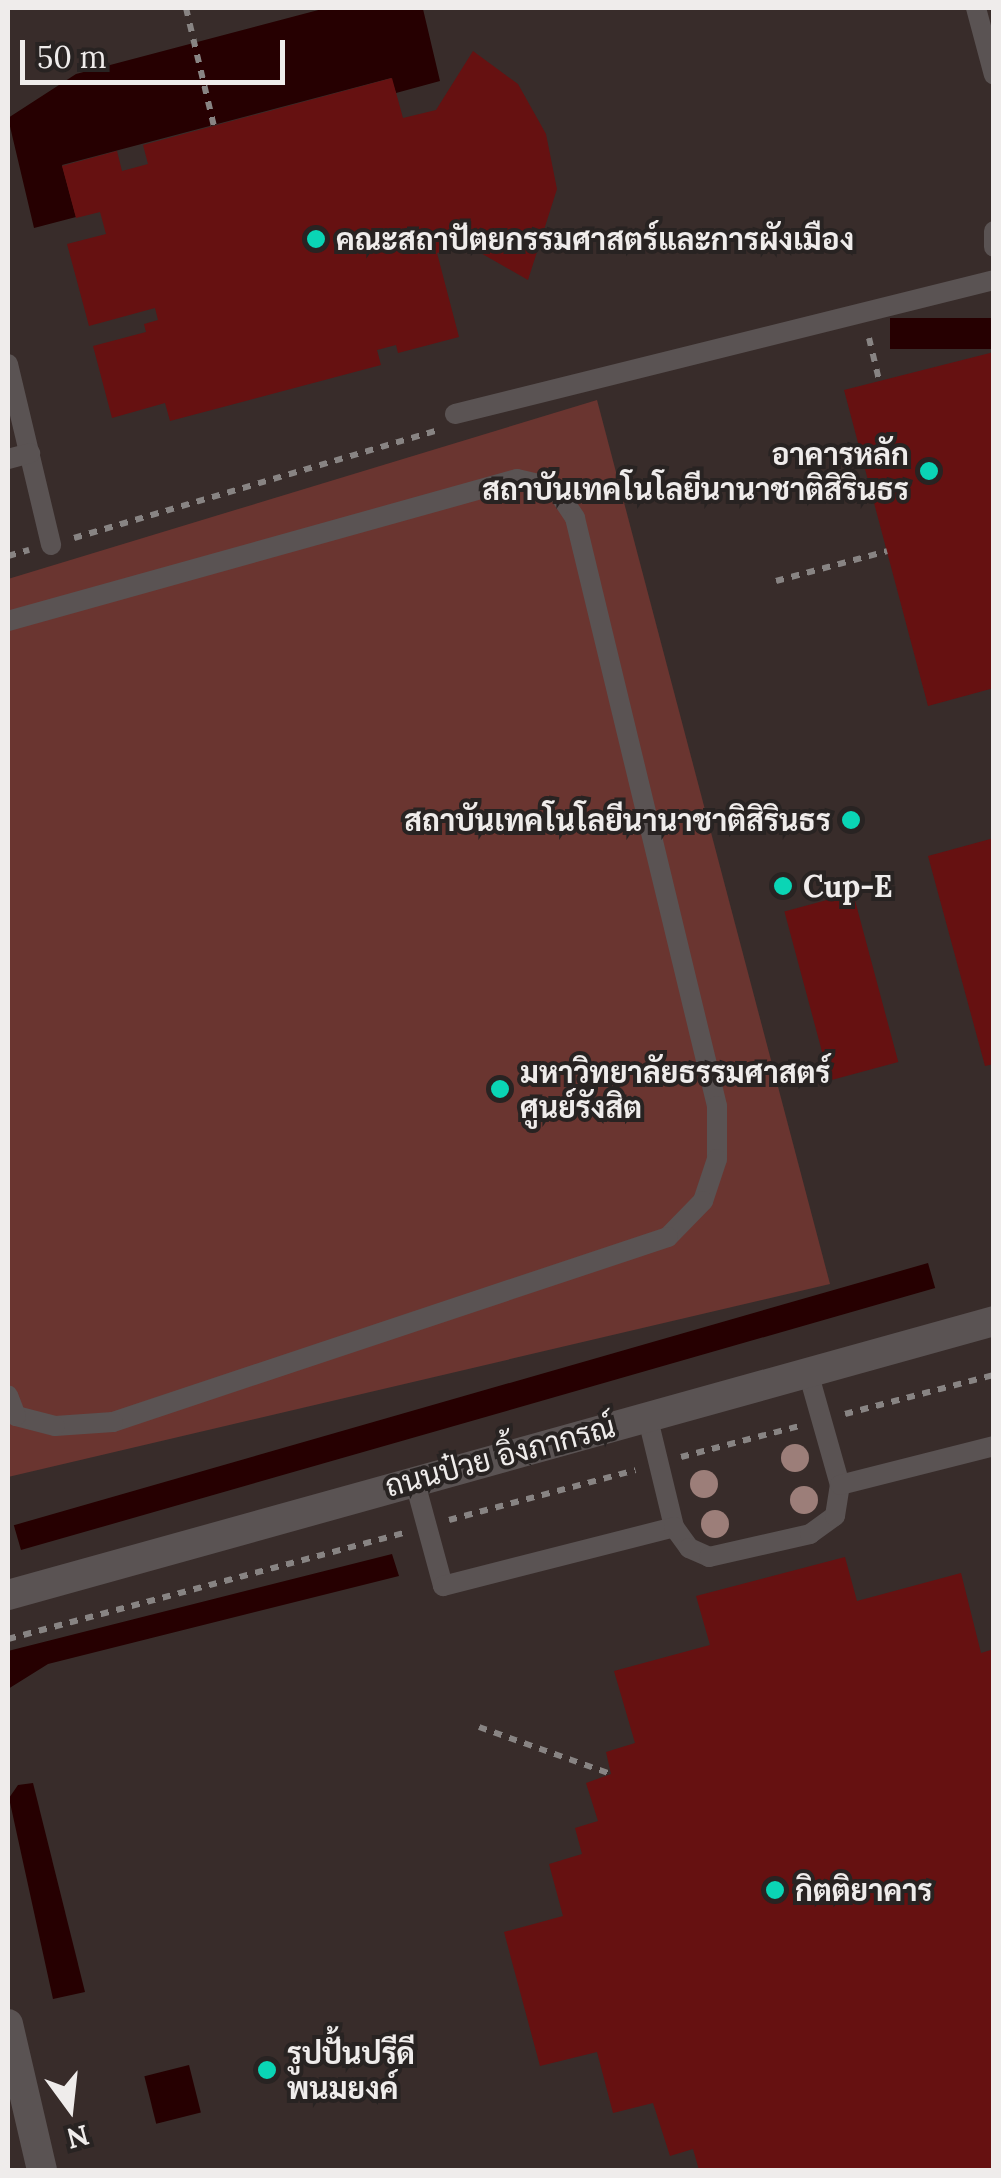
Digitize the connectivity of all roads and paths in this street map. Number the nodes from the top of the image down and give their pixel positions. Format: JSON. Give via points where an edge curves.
{"nodes":[{"id":1,"x":186,"y":8,"type":"edge"},
{"id":2,"x":976,"y":8,"type":"edge"},
{"id":3,"x":994,"y":75,"type":"edge"},
{"id":4,"x":214,"y":126,"type":"dead end"},
{"id":5,"x":994,"y":231,"type":"edge"},
{"id":6,"x":994,"y":247,"type":"edge"},
{"id":7,"x":994,"y":280,"type":"edge"},
{"id":8,"x":862,"y":310,"type":"junction"},
{"id":9,"x":8,"y":364,"type":"edge"},
{"id":10,"x":879,"y":380,"type":"dead end"},
{"id":11,"x":455,"y":414,"type":"joint"},
{"id":12,"x":30,"y":454,"type":"junction"},
{"id":13,"x":8,"y":459,"type":"edge"},
{"id":14,"x":51,"y":545,"type":"junction"},
{"id":15,"x":887,"y":552,"type":"dead end"},
{"id":16,"x":8,"y":556,"type":"edge"},
{"id":17,"x":776,"y":580,"type":"dead end"},
{"id":18,"x":8,"y":621,"type":"edge"},
{"id":19,"x":994,"y":1321,"type":"edge"},
{"id":20,"x":808,"y":1372,"type":"junction"},
{"id":21,"x":994,"y":1374,"type":"edge"},
{"id":22,"x":8,"y":1395,"type":"edge"},
{"id":23,"x":647,"y":1416,"type":"junction"},
{"id":24,"x":821,"y":1420,"type":"junction"},
{"id":25,"x":994,"y":1446,"type":"edge"},
{"id":26,"x":660,"y":1463,"type":"junction"},
{"id":27,"x":414,"y":1479,"type":"junction"},
{"id":28,"x":840,"y":1485,"type":"junction"},
{"id":29,"x":428,"y":1526,"type":"junction"},
{"id":30,"x":674,"y":1527,"type":"junction"},
{"id":31,"x":8,"y":1595,"type":"edge"},
{"id":32,"x":8,"y":1639,"type":"edge"},
{"id":33,"x":479,"y":1727,"type":"dead end"},
{"id":34,"x":611,"y":1774,"type":"dead end"},
{"id":35,"x":8,"y":2024,"type":"edge"},
{"id":36,"x":42,"y":2170,"type":"edge"}],
"edges":[{"from":1,"to":4,"type":"path"},
{"from":2,"to":3,"type":"lane"},
{"from":5,"to":6,"type":"lane"},
{"from":7,"to":8,"type":"lane"},
{"from":8,"to":10,"type":"path"},
{"from":8,"to":11,"type":"lane"},
{"from":9,"to":12,"type":"lane"},
{"from":11,"to":14,"type":"path","via":[[424,440]]},
{"from":12,"to":13,"type":"lane"},
{"from":12,"to":14,"type":"lane"},
{"from":14,"to":16,"type":"path"},
{"from":15,"to":17,"type":"path"},
{"from":18,"to":22,"type":"lane","via":[[518,478],[555,488],[575,518],[717,1124],[717,1159],[703,1201],[668,1236],[113,1422],[55,1426],[16,1416]]},
{"from":19,"to":20,"type":"street","name":"ถนนป๋วย อิ้งภากรณ์"},
{"from":20,"to":23,"type":"street","name":"ถนนป๋วย อิ้งภากรณ์"},
{"from":20,"to":24,"type":"lane"},
{"from":21,"to":24,"type":"path"},
{"from":23,"to":26,"type":"lane"},
{"from":23,"to":27,"type":"street","name":"ถนนป๋วย อิ้งภากรณ์"},
{"from":24,"to":26,"type":"path"},
{"from":24,"to":28,"type":"lane"},
{"from":25,"to":28,"type":"lane"},
{"from":26,"to":29,"type":"path"},
{"from":26,"to":30,"type":"lane"},
{"from":27,"to":29,"type":"lane"},
{"from":27,"to":31,"type":"street","name":"ถนนป๋วย อิ้งภากรณ์"},
{"from":28,"to":30,"type":"lane","via":[[834,1516],[810,1534],[708,1558],[689,1548]]},
{"from":29,"to":30,"type":"lane","via":[[443,1586]]},
{"from":29,"to":32,"type":"path"},
{"from":33,"to":34,"type":"path"},
{"from":35,"to":36,"type":"street"}]}
